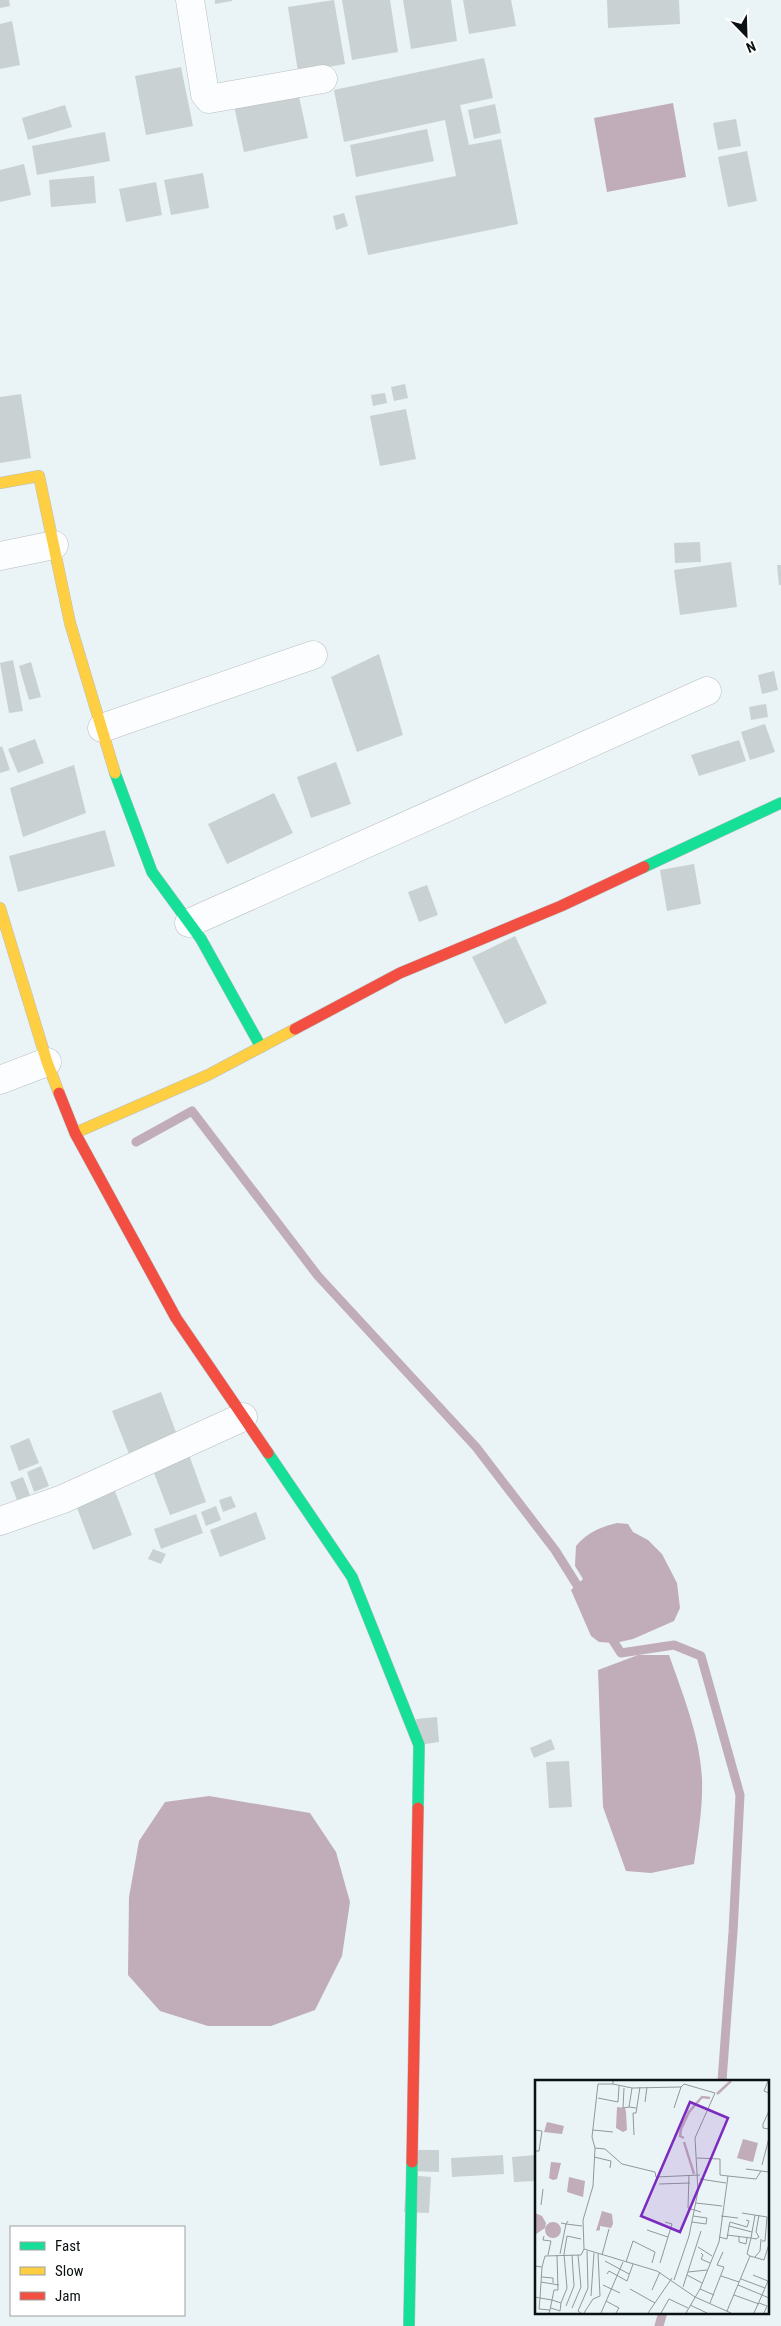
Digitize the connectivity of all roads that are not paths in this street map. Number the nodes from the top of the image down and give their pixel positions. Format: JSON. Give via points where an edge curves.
{"nodes":[{"id":1,"x":190,"y":0,"type":"edge"},
{"id":2,"x":323,"y":79,"type":"dead end"},
{"id":3,"x":0,"y":483,"type":"edge"},
{"id":4,"x":54,"y":545,"type":"junction"},
{"id":5,"x":0,"y":556,"type":"edge"},
{"id":6,"x":313,"y":655,"type":"dead end"},
{"id":7,"x":707,"y":691,"type":"dead end"},
{"id":8,"x":102,"y":728,"type":"junction"},
{"id":9,"x":781,"y":804,"type":"edge"},
{"id":10,"x":0,"y":908,"type":"edge"},
{"id":11,"x":189,"y":923,"type":"junction"},
{"id":12,"x":261,"y":1047,"type":"junction"},
{"id":13,"x":47,"y":1062,"type":"junction"},
{"id":14,"x":0,"y":1080,"type":"edge"},
{"id":15,"x":76,"y":1133,"type":"junction"},
{"id":16,"x":244,"y":1418,"type":"junction"},
{"id":17,"x":0,"y":1521,"type":"edge"},
{"id":18,"x":409,"y":2326,"type":"edge"}],
"edges":[{"from":1,"to":2,"type":"street","via":[[205,94],[209,99]]},
{"from":3,"to":4,"type":"street","via":[[39,476]]},
{"from":4,"to":5,"type":"street"},
{"from":4,"to":8,"type":"street","via":[[70,623]]},
{"from":6,"to":8,"type":"street"},
{"from":7,"to":11,"type":"street"},
{"from":8,"to":11,"type":"street","via":[[121,793],[152,872]]},
{"from":9,"to":12,"type":"street","via":[[561,906],[400,973]]},
{"from":10,"to":13,"type":"street"},
{"from":11,"to":12,"type":"street"},
{"from":12,"to":15,"type":"street","via":[[208,1075]]},
{"from":13,"to":14,"type":"street"},
{"from":13,"to":15,"type":"street"},
{"from":15,"to":16,"type":"street","via":[[176,1318]]},
{"from":16,"to":17,"type":"street","via":[[63,1499]]},
{"from":16,"to":18,"type":"street","via":[[352,1577],[419,1744]]}]}
